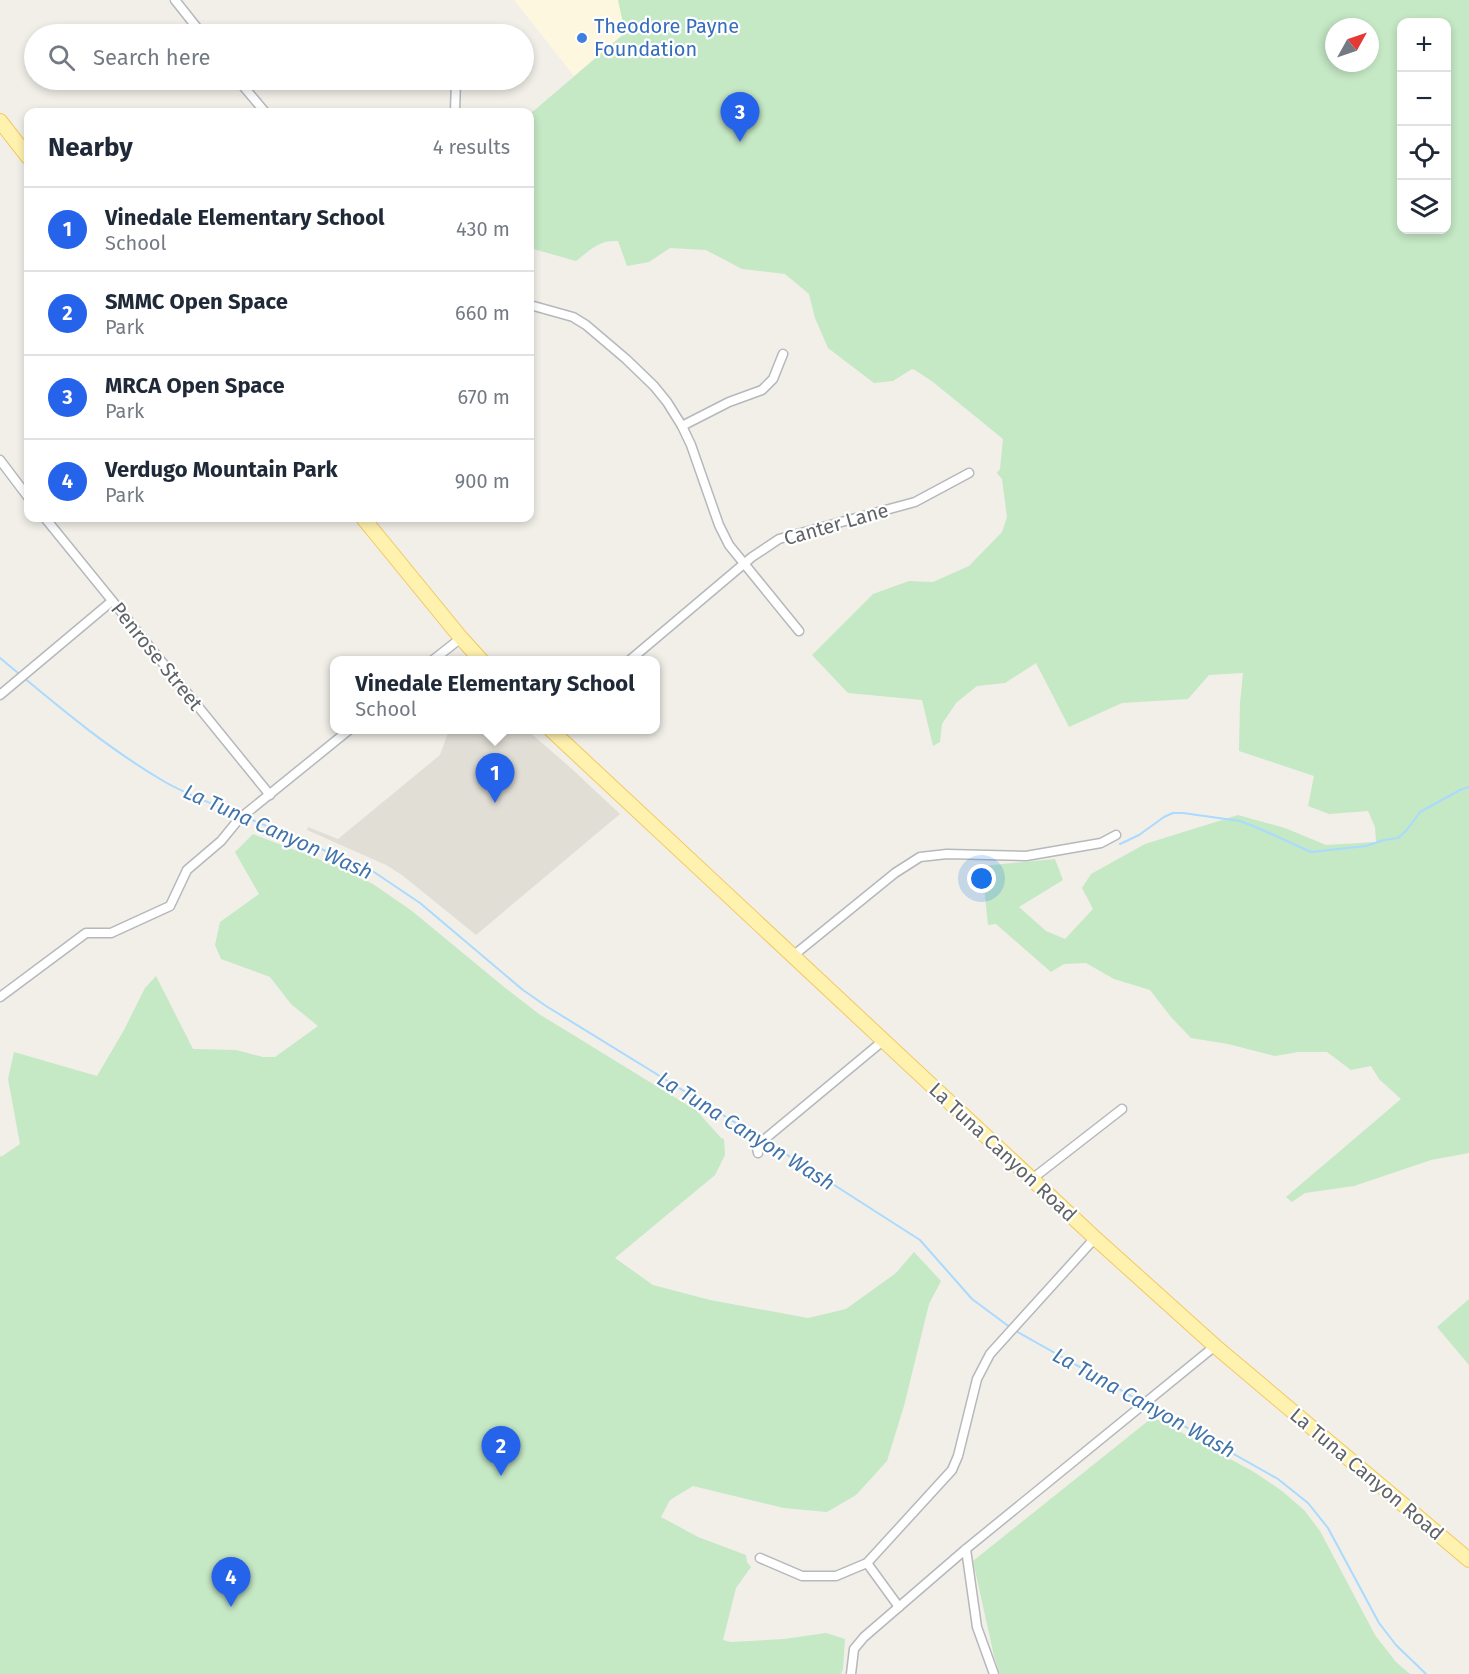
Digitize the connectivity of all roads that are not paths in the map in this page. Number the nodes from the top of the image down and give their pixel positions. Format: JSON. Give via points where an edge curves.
{"nodes":[{"id":1,"x":175,"y":0,"type":"edge"},
{"id":2,"x":194,"y":24,"type":"edge"},
{"id":3,"x":246,"y":90,"type":"edge"},
{"id":4,"x":456,"y":90,"type":"edge"},
{"id":5,"x":262,"y":108,"type":"edge"},
{"id":6,"x":455,"y":108,"type":"edge"},
{"id":7,"x":0,"y":121,"type":"edge"},
{"id":8,"x":24,"y":152,"type":"edge"},
{"id":9,"x":534,"y":306,"type":"edge"},
{"id":10,"x":783,"y":354,"type":"dead end"},
{"id":11,"x":682,"y":426,"type":"junction"},
{"id":12,"x":0,"y":460,"type":"edge"},
{"id":13,"x":969,"y":473,"type":"dead end"},
{"id":14,"x":24,"y":492,"type":"edge"},
{"id":15,"x":48,"y":522,"type":"edge"},
{"id":16,"x":366,"y":522,"type":"edge"},
{"id":17,"x":744,"y":564,"type":"junction"},
{"id":18,"x":112,"y":602,"type":"junction"},
{"id":19,"x":799,"y":631,"type":"dead end"},
{"id":20,"x":460,"y":638,"type":"junction"},
{"id":21,"x":438,"y":656,"type":"edge"},
{"id":22,"x":477,"y":656,"type":"edge"},
{"id":23,"x":635,"y":656,"type":"edge"},
{"id":24,"x":0,"y":695,"type":"edge"},
{"id":25,"x":343,"y":734,"type":"edge"},
{"id":26,"x":556,"y":734,"type":"edge"},
{"id":27,"x":270,"y":795,"type":"junction"},
{"id":28,"x":1116,"y":834,"type":"dead end"},
{"id":29,"x":794,"y":955,"type":"junction"},
{"id":30,"x":0,"y":997,"type":"edge"},
{"id":31,"x":884,"y":1040,"type":"junction"},
{"id":32,"x":1122,"y":1108,"type":"dead end"},
{"id":33,"x":761,"y":1144,"type":"dead end"},
{"id":34,"x":1032,"y":1179,"type":"junction"},
{"id":35,"x":1095,"y":1238,"type":"junction"},
{"id":36,"x":1215,"y":1346,"type":"junction"},
{"id":37,"x":966,"y":1549,"type":"junction"},
{"id":38,"x":760,"y":1558,"type":"dead end"},
{"id":39,"x":1469,"y":1560,"type":"edge"},
{"id":40,"x":867,"y":1563,"type":"junction"},
{"id":41,"x":899,"y":1607,"type":"junction"},
{"id":42,"x":851,"y":1674,"type":"edge"},
{"id":43,"x":993,"y":1674,"type":"edge"}],
"edges":[{"from":1,"to":2,"type":"street"},
{"from":3,"to":5,"type":"street"},
{"from":4,"to":6,"type":"street"},
{"from":7,"to":8,"type":"main road"},
{"from":9,"to":11,"type":"street","via":[[573,318],[597,333],[646,377]]},
{"from":10,"to":11,"type":"street","via":[[773,379],[764,388]]},
{"from":11,"to":17,"type":"street","via":[[719,525]]},
{"from":12,"to":14,"type":"street"},
{"from":13,"to":17,"type":"street","name":"Canter Lane","via":[[915,502],[779,539]]},
{"from":15,"to":18,"type":"street","name":"Penrose Street"},
{"from":16,"to":20,"type":"main road"},
{"from":17,"to":19,"type":"street"},
{"from":17,"to":23,"type":"street","name":"Canter Lane"},
{"from":18,"to":24,"type":"street"},
{"from":18,"to":27,"type":"street","name":"Penrose Street"},
{"from":20,"to":21,"type":"street"},
{"from":20,"to":22,"type":"main road"},
{"from":25,"to":27,"type":"street"},
{"from":26,"to":29,"type":"main road","name":"La Tuna Canyon Road"},
{"from":27,"to":30,"type":"street","via":[[242,816],[221,841],[187,870],[170,906],[111,933],[86,933]]},
{"from":28,"to":29,"type":"street","via":[[1101,843],[1026,856],[920,857]]},
{"from":29,"to":31,"type":"main road","name":"La Tuna Canyon Road"},
{"from":31,"to":33,"type":"street"},
{"from":31,"to":34,"type":"main road","name":"La Tuna Canyon Road"},
{"from":32,"to":34,"type":"street"},
{"from":34,"to":35,"type":"main road","name":"La Tuna Canyon Road"},
{"from":35,"to":36,"type":"main road","name":"La Tuna Canyon Road"},
{"from":35,"to":40,"type":"street","via":[[990,1354],[977,1380],[952,1470]]},
{"from":36,"to":37,"type":"street"},
{"from":36,"to":39,"type":"main road","name":"La Tuna Canyon Road"},
{"from":37,"to":41,"type":"street"},
{"from":37,"to":43,"type":"street","via":[[978,1627]]},
{"from":38,"to":40,"type":"street","via":[[802,1576],[836,1576]]},
{"from":40,"to":41,"type":"street"},
{"from":41,"to":42,"type":"street","via":[[854,1649]]}]}
